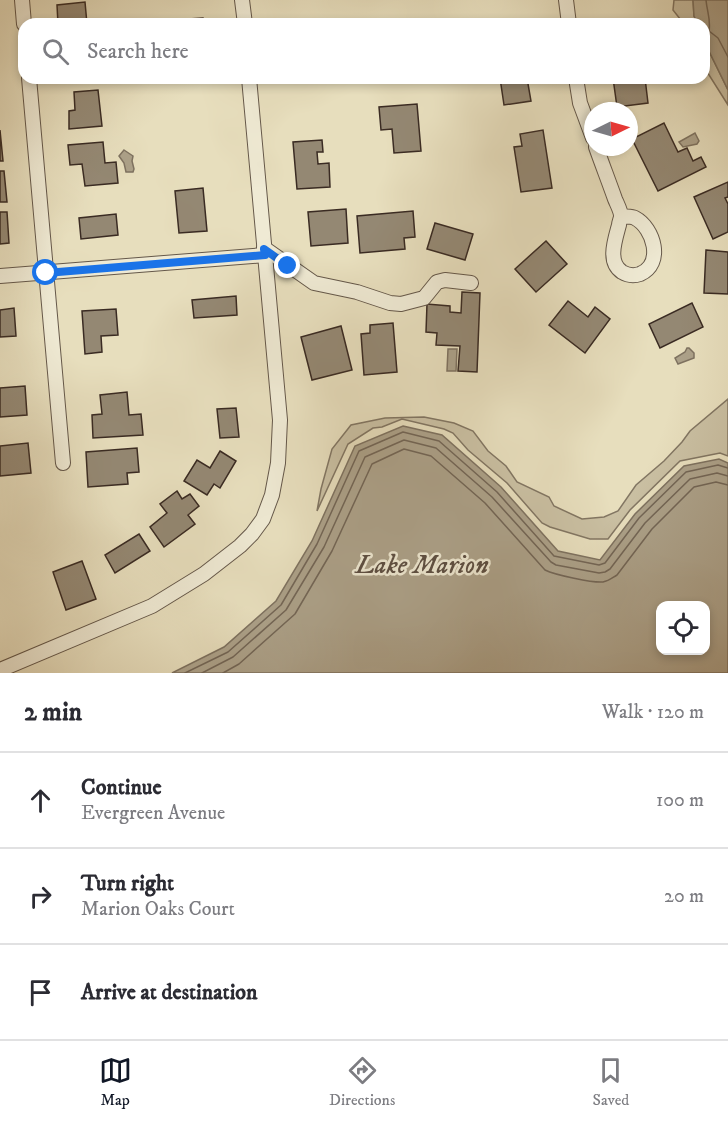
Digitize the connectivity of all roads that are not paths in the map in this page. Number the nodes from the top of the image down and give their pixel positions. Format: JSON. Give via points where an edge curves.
{"nodes":[{"id":1,"x":22,"y":0,"type":"edge"},
{"id":2,"x":242,"y":0,"type":"edge"},
{"id":3,"x":566,"y":0,"type":"edge"},
{"id":4,"x":24,"y":18,"type":"edge"},
{"id":5,"x":244,"y":18,"type":"edge"},
{"id":6,"x":568,"y":18,"type":"edge"},
{"id":7,"x":30,"y":84,"type":"edge"},
{"id":8,"x":250,"y":84,"type":"edge"},
{"id":9,"x":577,"y":84,"type":"edge"},
{"id":10,"x":584,"y":114,"type":"edge"},
{"id":11,"x":599,"y":156,"type":"edge"},
{"id":12,"x":621,"y":216,"type":"dead end"},
{"id":13,"x":265,"y":252,"type":"junction"},
{"id":14,"x":46,"y":273,"type":"junction"},
{"id":15,"x":0,"y":276,"type":"edge"},
{"id":16,"x":471,"y":283,"type":"dead end"},
{"id":17,"x":63,"y":463,"type":"dead end"},
{"id":18,"x":0,"y":670,"type":"edge"}],
"edges":[{"from":1,"to":4,"type":"street"},
{"from":2,"to":5,"type":"street"},
{"from":3,"to":6,"type":"street"},
{"from":7,"to":14,"type":"street"},
{"from":8,"to":13,"type":"street"},
{"from":9,"to":10,"type":"street"},
{"from":11,"to":12,"type":"street"},
{"from":13,"to":14,"type":"street"},
{"from":13,"to":16,"type":"street","via":[[314,283],[390,303],[423,298],[437,282],[445,280]]},
{"from":13,"to":18,"type":"street","via":[[280,420],[278,463],[263,519],[240,546],[152,606]]},
{"from":14,"to":15,"type":"street"},
{"from":14,"to":17,"type":"street"}]}
